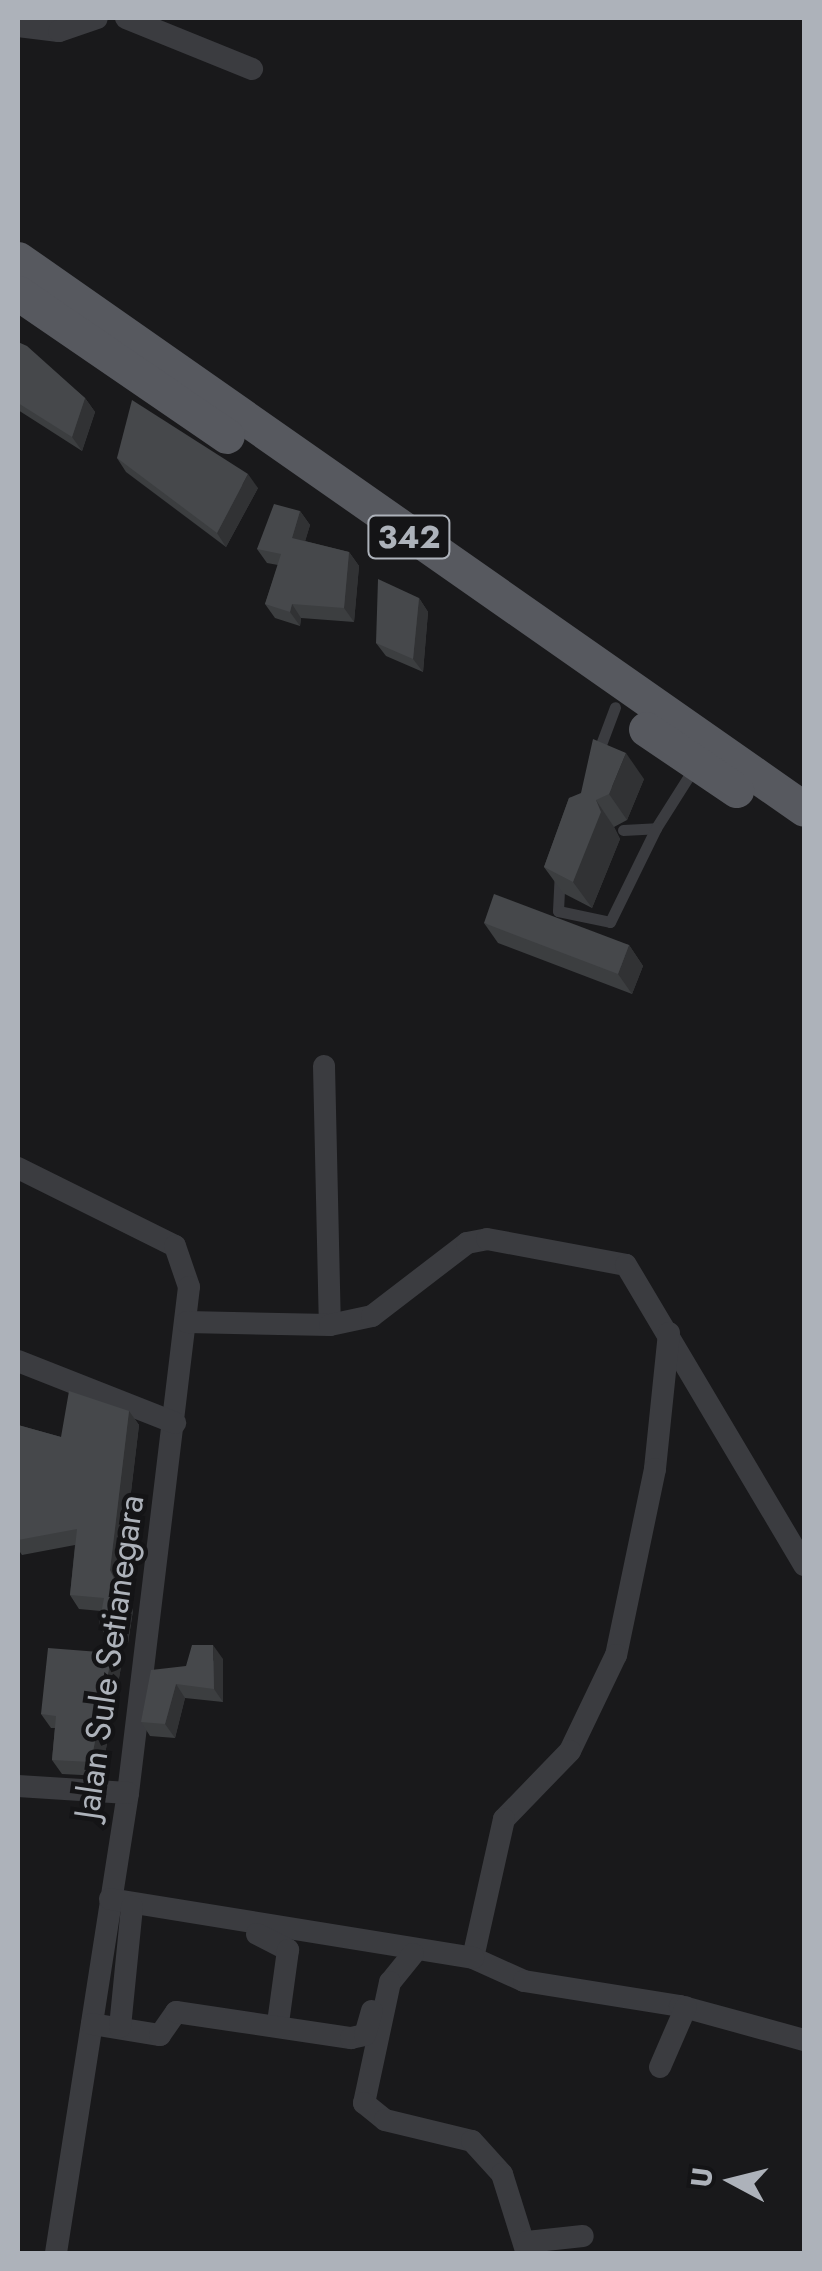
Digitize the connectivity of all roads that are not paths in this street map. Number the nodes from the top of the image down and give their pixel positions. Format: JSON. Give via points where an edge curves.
{"nodes":[{"id":1,"x":97,"y":18,"type":"edge"},
{"id":2,"x":126,"y":18,"type":"edge"},
{"id":3,"x":18,"y":26,"type":"edge"},
{"id":4,"x":252,"y":69,"type":"dead end"},
{"id":5,"x":18,"y":259,"type":"edge"},
{"id":6,"x":34,"y":292,"type":"edge"},
{"id":7,"x":615,"y":707,"type":"junction"},
{"id":8,"x":696,"y":764,"type":"junction"},
{"id":9,"x":590,"y":777,"type":"edge"},
{"id":10,"x":804,"y":809,"type":"edge"},
{"id":11,"x":656,"y":828,"type":"junction"},
{"id":12,"x":623,"y":830,"type":"dead end"},
{"id":13,"x":804,"y":833,"type":"edge"},
{"id":14,"x":564,"y":860,"type":"edge"},
{"id":15,"x":324,"y":1066,"type":"dead end"},
{"id":16,"x":18,"y":1168,"type":"edge"},
{"id":17,"x":187,"y":1322,"type":"junction"},
{"id":18,"x":330,"y":1326,"type":"junction"},
{"id":19,"x":669,"y":1334,"type":"junction"},
{"id":20,"x":18,"y":1361,"type":"edge"},
{"id":21,"x":175,"y":1423,"type":"junction"},
{"id":22,"x":804,"y":1565,"type":"edge"},
{"id":23,"x":18,"y":1786,"type":"edge"},
{"id":24,"x":128,"y":1793,"type":"junction"},
{"id":25,"x":121,"y":1903,"type":"junction"},
{"id":26,"x":187,"y":1923,"type":"dead end"},
{"id":27,"x":413,"y":1954,"type":"junction"},
{"id":28,"x":473,"y":1958,"type":"junction"},
{"id":29,"x":379,"y":1973,"type":"dead end"},
{"id":30,"x":686,"y":2007,"type":"junction"},
{"id":31,"x":278,"y":2023,"type":"junction"},
{"id":32,"x":92,"y":2024,"type":"junction"},
{"id":33,"x":120,"y":2027,"type":"junction"},
{"id":34,"x":804,"y":2040,"type":"edge"},
{"id":35,"x":660,"y":2067,"type":"dead end"},
{"id":36,"x":583,"y":2236,"type":"dead end"},
{"id":37,"x":527,"y":2248,"type":"edge"},
{"id":38,"x":56,"y":2254,"type":"edge"}],
"edges":[{"from":1,"to":3,"type":"street","via":[[59,31]]},
{"from":2,"to":4,"type":"street"},
{"from":5,"to":6,"type":"main road","number":"342"},
{"from":6,"to":7,"type":"main road","number":"342"},
{"from":6,"to":10,"type":"main road","number":"342"},
{"from":7,"to":8,"type":"main road","number":"342"},
{"from":7,"to":9,"type":"lane"},
{"from":8,"to":11,"type":"lane"},
{"from":8,"to":13,"type":"main road","number":"342"},
{"from":11,"to":12,"type":"lane"},
{"from":11,"to":14,"type":"lane","via":[[610,922],[558,911]]},
{"from":15,"to":18,"type":"street"},
{"from":16,"to":17,"type":"street","name":"Jalan Sule Setianegara","via":[[175,1246],[186,1260]]},
{"from":17,"to":18,"type":"street"},
{"from":17,"to":21,"type":"street","name":"Jalan Sule Setianegara"},
{"from":18,"to":19,"type":"street","via":[[372,1316],[467,1243],[487,1239],[626,1265]]},
{"from":19,"to":22,"type":"street"},
{"from":19,"to":28,"type":"street","via":[[655,1468],[616,1655],[570,1751],[504,1819]]},
{"from":20,"to":21,"type":"street"},
{"from":21,"to":24,"type":"street","name":"Jalan Sule Setianegara"},
{"from":23,"to":24,"type":"street"},
{"from":24,"to":25,"type":"street","name":"Jalan Sule Setianegara"},
{"from":25,"to":27,"type":"street"},
{"from":25,"to":32,"type":"street","name":"Jalan Sule Setianegara"},
{"from":25,"to":33,"type":"street"},
{"from":26,"to":31,"type":"street","via":[[284,1942]]},
{"from":27,"to":28,"type":"street"},
{"from":27,"to":37,"type":"street","via":[[390,1982],[364,2103],[385,2120],[472,2142],[502,2174]]},
{"from":28,"to":30,"type":"street","via":[[524,1981]]},
{"from":29,"to":31,"type":"street","via":[[364,2035]]},
{"from":30,"to":34,"type":"street"},
{"from":30,"to":35,"type":"street"},
{"from":31,"to":33,"type":"street","via":[[176,2012],[160,2036]]},
{"from":32,"to":33,"type":"street"},
{"from":32,"to":38,"type":"street","name":"Jalan Sule Setianegara"},
{"from":36,"to":37,"type":"street"}]}
